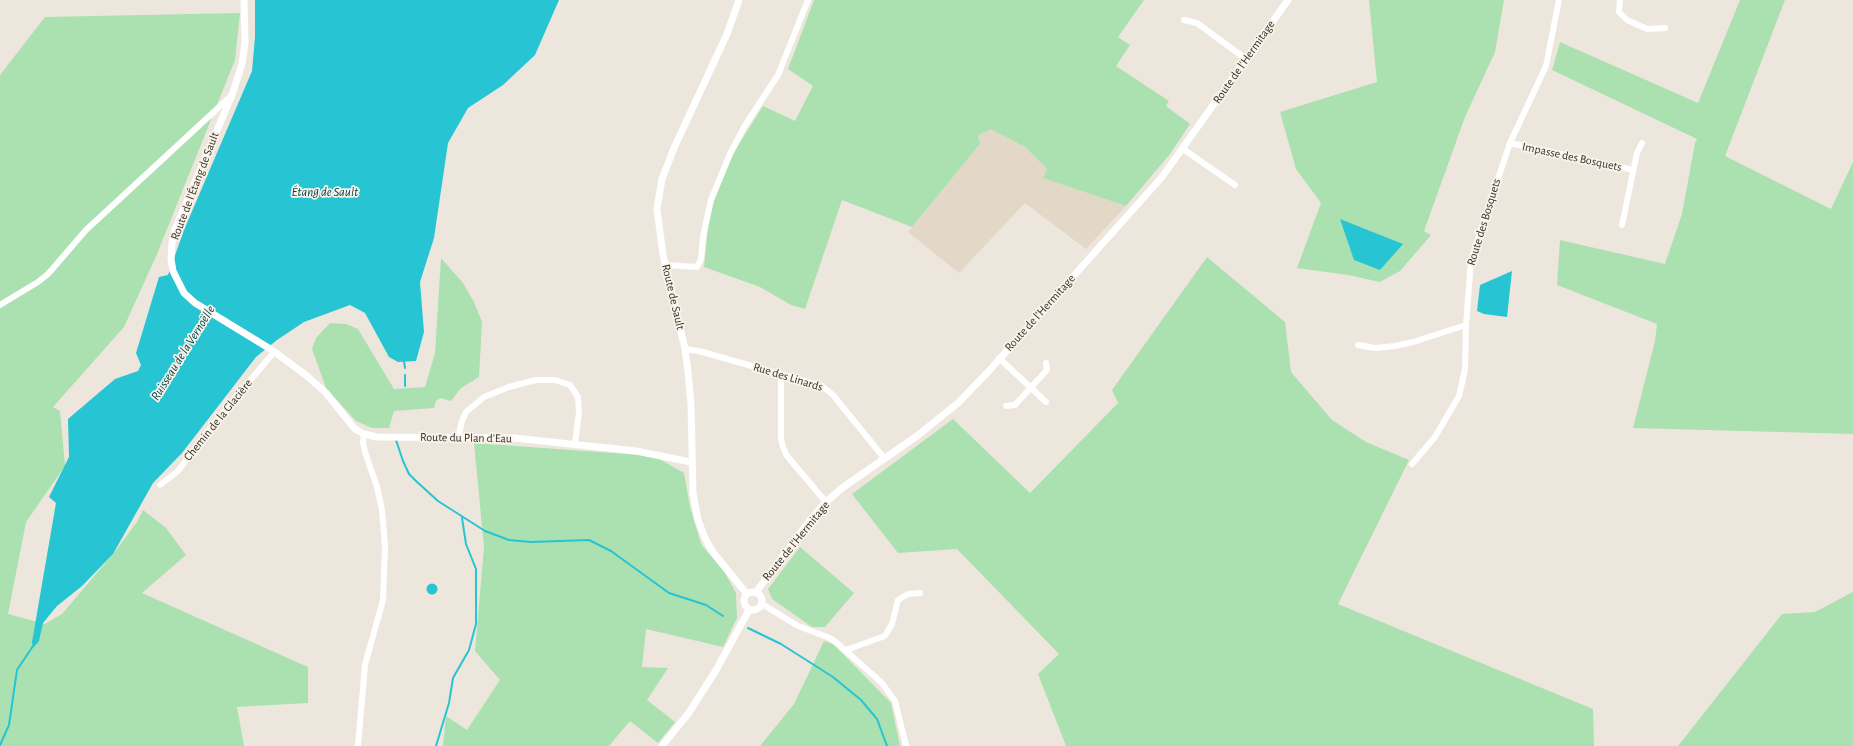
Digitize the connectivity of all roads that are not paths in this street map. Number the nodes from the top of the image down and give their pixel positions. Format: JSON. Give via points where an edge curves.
{"nodes":[{"id":1,"x":244,"y":0,"type":"edge"},
{"id":2,"x":739,"y":0,"type":"edge"},
{"id":3,"x":808,"y":0,"type":"edge"},
{"id":4,"x":1288,"y":0,"type":"edge"},
{"id":5,"x":1559,"y":0,"type":"edge"},
{"id":6,"x":1620,"y":0,"type":"edge"},
{"id":7,"x":1184,"y":20,"type":"dead end"},
{"id":8,"x":1665,"y":28,"type":"dead end"},
{"id":9,"x":1246,"y":59,"type":"junction"},
{"id":10,"x":232,"y":95,"type":"junction"},
{"id":11,"x":1510,"y":143,"type":"junction"},
{"id":12,"x":1642,"y":143,"type":"dead end"},
{"id":13,"x":1183,"y":149,"type":"junction"},
{"id":14,"x":1633,"y":170,"type":"junction"},
{"id":15,"x":1235,"y":186,"type":"dead end"},
{"id":16,"x":1622,"y":225,"type":"dead end"},
{"id":17,"x":665,"y":264,"type":"junction"},
{"id":18,"x":0,"y":305,"type":"edge"},
{"id":19,"x":1466,"y":325,"type":"junction"},
{"id":20,"x":1358,"y":344,"type":"dead end"},
{"id":21,"x":685,"y":349,"type":"junction"},
{"id":22,"x":273,"y":351,"type":"junction"},
{"id":23,"x":999,"y":358,"type":"junction"},
{"id":24,"x":1046,"y":363,"type":"dead end"},
{"id":25,"x":781,"y":374,"type":"junction"},
{"id":26,"x":1031,"y":387,"type":"junction"},
{"id":27,"x":1046,"y":402,"type":"dead end"},
{"id":28,"x":1006,"y":406,"type":"dead end"},
{"id":29,"x":364,"y":434,"type":"junction"},
{"id":30,"x":458,"y":438,"type":"junction"},
{"id":31,"x":575,"y":444,"type":"junction"},
{"id":32,"x":884,"y":458,"type":"junction"},
{"id":33,"x":691,"y":462,"type":"junction"},
{"id":34,"x":1412,"y":464,"type":"dead end"},
{"id":35,"x":160,"y":485,"type":"dead end"},
{"id":36,"x":826,"y":502,"type":"junction"},
{"id":37,"x":756,"y":592,"type":"junction"},
{"id":38,"x":920,"y":593,"type":"dead end"},
{"id":39,"x":747,"y":594,"type":"junction"},
{"id":40,"x":762,"y":604,"type":"junction"},
{"id":41,"x":750,"y":610,"type":"junction"},
{"id":42,"x":846,"y":650,"type":"junction"},
{"id":43,"x":358,"y":746,"type":"edge"},
{"id":44,"x":662,"y":746,"type":"edge"},
{"id":45,"x":906,"y":746,"type":"edge"}],
"edges":[{"from":1,"to":10,"type":"street","name":"Route de l'Étang de Sault","via":[[244,50]]},
{"from":2,"to":17,"type":"street","name":"Route de Sault","via":[[727,34],[662,179],[657,208]]},
{"from":3,"to":17,"type":"street","via":[[778,75],[744,127],[730,154],[711,200],[701,259],[697,267]]},
{"from":4,"to":9,"type":"street","name":"Route de l'Hermitage"},
{"from":5,"to":11,"type":"street","name":"Route des Bosquets","via":[[1546,66]]},
{"from":6,"to":8,"type":"street","via":[[1619,12],[1627,20],[1648,29]]},
{"from":7,"to":9,"type":"street","via":[[1197,23]]},
{"from":9,"to":13,"type":"street","name":"Route de l'Hermitage"},
{"from":10,"to":18,"type":"street","via":[[86,230],[48,274]]},
{"from":10,"to":22,"type":"street","name":"Route de l'Étang de Sault","via":[[175,229],[171,259],[177,282],[195,303]]},
{"from":11,"to":14,"type":"street","name":"Impasse des Bosquets"},
{"from":11,"to":19,"type":"street","name":"Route des Bosquets","via":[[1471,260]]},
{"from":12,"to":14,"type":"street","name":"Impasse des Bosquets"},
{"from":13,"to":15,"type":"street"},
{"from":13,"to":23,"type":"street","name":"Route de l'Hermitage","via":[[1162,177]]},
{"from":14,"to":16,"type":"street","name":"Impasse des Bosquets"},
{"from":17,"to":21,"type":"street","name":"Route de Sault"},
{"from":19,"to":20,"type":"street","via":[[1396,346],[1375,348]]},
{"from":19,"to":34,"type":"street","name":"Route des Bosquets","via":[[1465,369],[1459,396],[1435,437]]},
{"from":21,"to":25,"type":"street","name":"Rue des Linards"},
{"from":21,"to":33,"type":"street","name":"Route de Sault","via":[[691,404]]},
{"from":22,"to":29,"type":"street","via":[[317,384],[355,428]]},
{"from":22,"to":35,"type":"street","name":"Chemin de la Glacière","via":[[178,471]]},
{"from":23,"to":26,"type":"street"},
{"from":23,"to":32,"type":"street","name":"Route de l'Hermitage","via":[[958,403],[917,436]]},
{"from":24,"to":26,"type":"street","via":[[1047,370]]},
{"from":25,"to":32,"type":"street","name":"Rue des Linards","via":[[828,390]]},
{"from":25,"to":36,"type":"street","via":[[783,448]]},
{"from":26,"to":27,"type":"street"},
{"from":26,"to":28,"type":"street","via":[[1015,405]]},
{"from":29,"to":30,"type":"street","name":"Route du Plan d'Eau","via":[[376,437]]},
{"from":29,"to":43,"type":"street","via":[[365,452],[382,510],[385,546],[383,600],[365,665]]},
{"from":30,"to":31,"type":"street","name":"Route du Plan d'Eau","via":[[514,438]]},
{"from":30,"to":31,"type":"street","via":[[466,412],[484,397],[536,380],[555,380],[570,385],[578,397]]},
{"from":31,"to":33,"type":"street","name":"Route du Plan d'Eau","via":[[651,453]]},
{"from":32,"to":36,"type":"street","name":"Route de l'Hermitage"},
{"from":33,"to":39,"type":"street","name":"Route de Sault","via":[[693,493],[704,538]]},
{"from":36,"to":37,"type":"street","name":"Route de l'Hermitage"},
{"from":37,"to":39,"type":"street"},
{"from":37,"to":40,"type":"street","via":[[761,595]]},
{"from":38,"to":42,"type":"street","via":[[908,594],[898,600],[892,624],[885,636]]},
{"from":39,"to":41,"type":"street","via":[[744,602]]},
{"from":40,"to":41,"type":"street","via":[[758,609]]},
{"from":40,"to":42,"type":"street","via":[[798,626],[830,638]]},
{"from":41,"to":44,"type":"street","via":[[688,714]]},
{"from":42,"to":45,"type":"street","via":[[881,682],[896,703]]}]}
